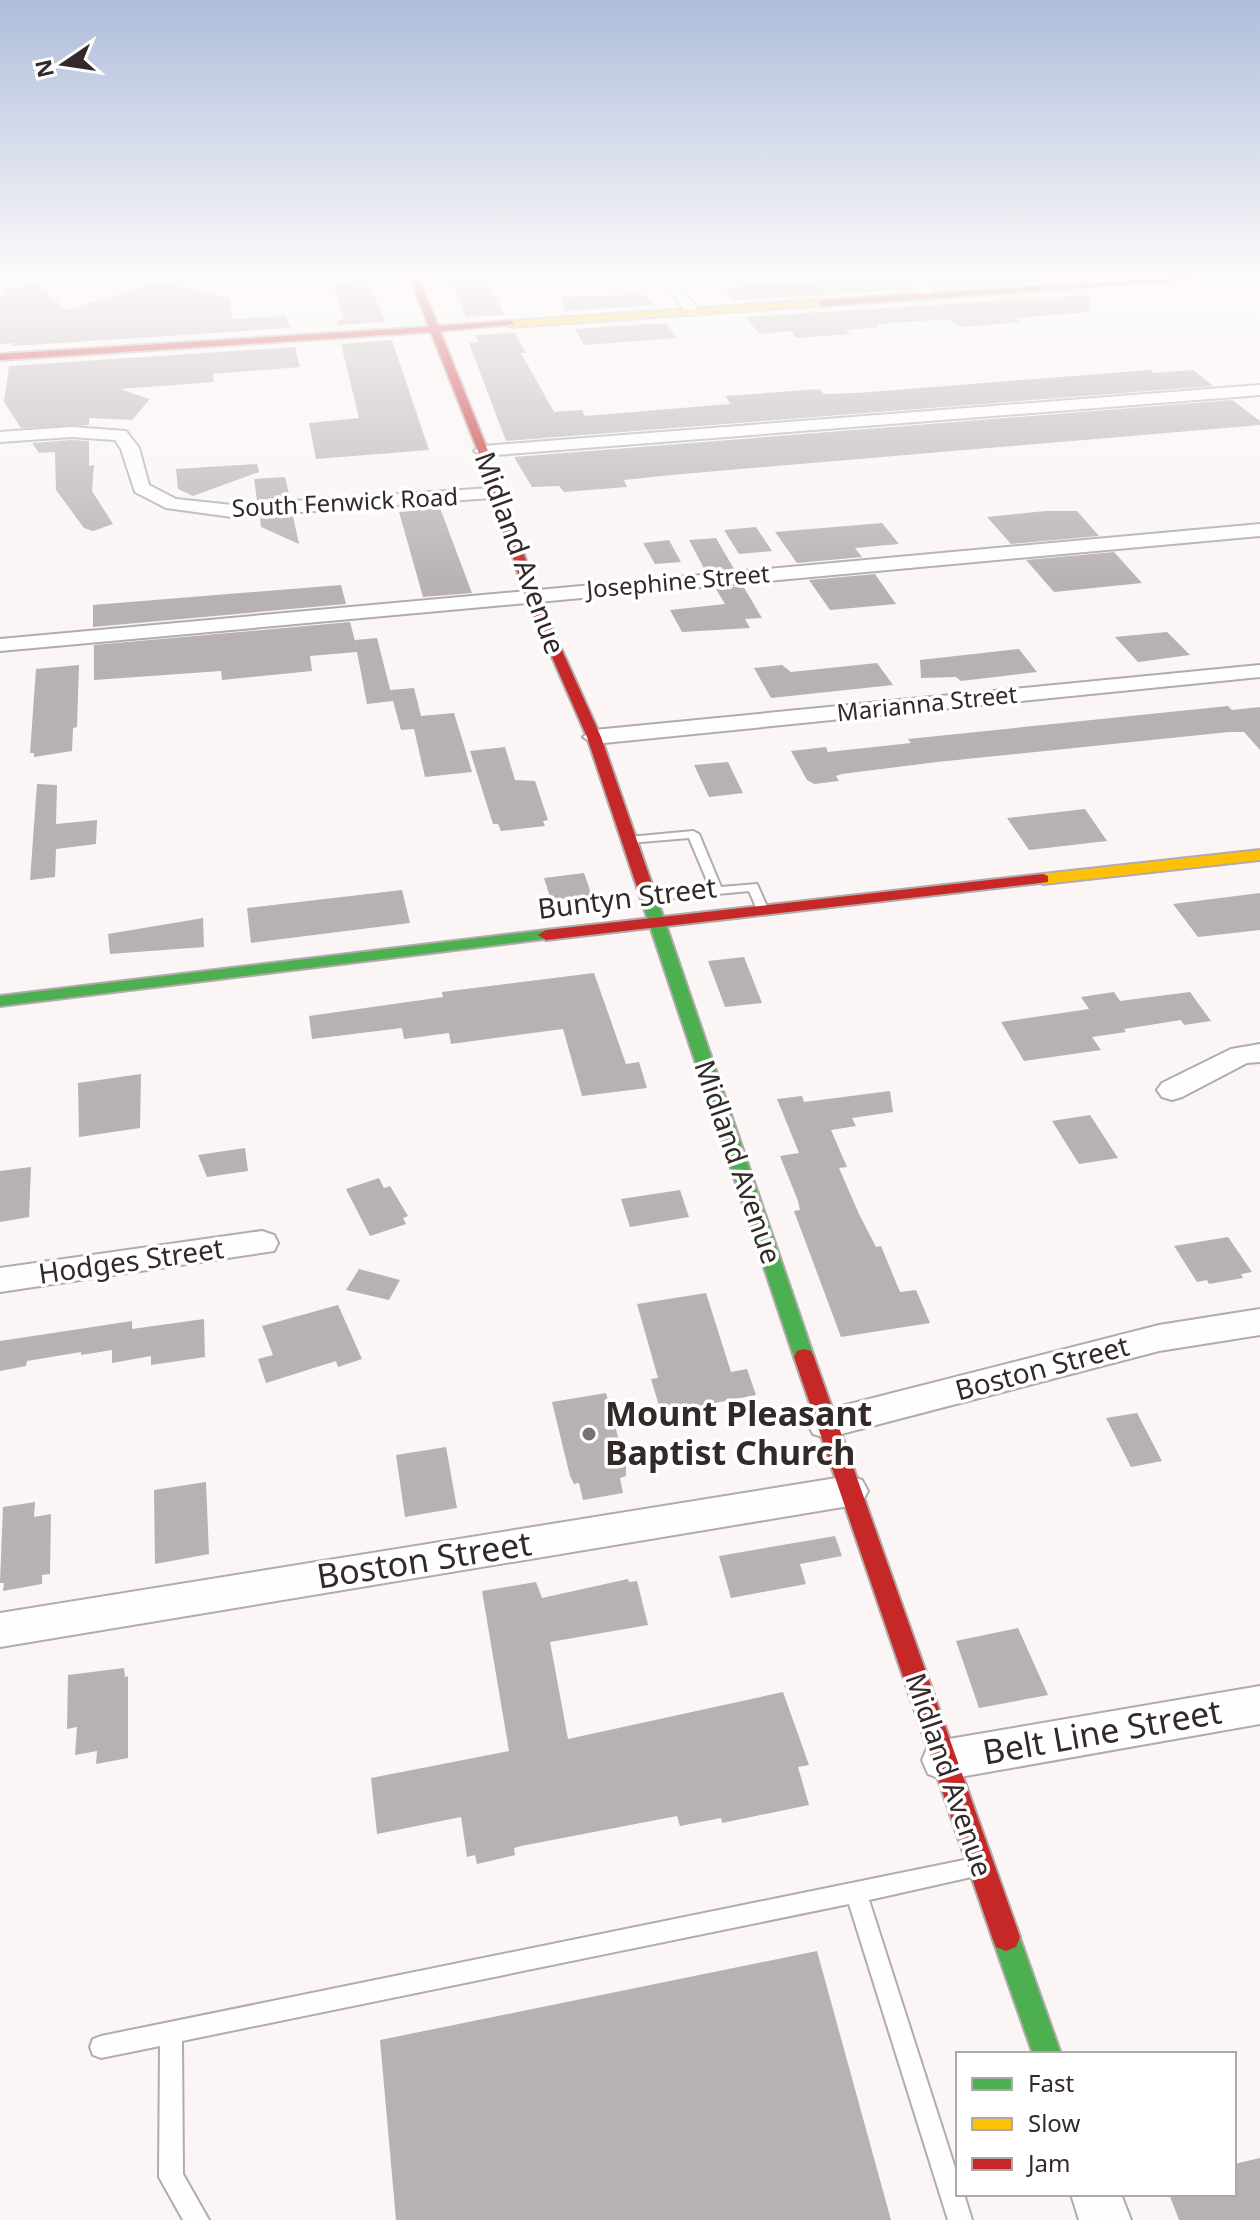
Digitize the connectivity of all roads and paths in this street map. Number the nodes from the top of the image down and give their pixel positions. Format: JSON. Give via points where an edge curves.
{"nodes":[{"id":1,"x":455,"y":382,"type":"edge"},
{"id":2,"x":1260,"y":390,"type":"edge"},
{"id":3,"x":0,"y":437,"type":"edge"},
{"id":4,"x":483,"y":451,"type":"junction"},
{"id":5,"x":491,"y":493,"type":"junction"},
{"id":6,"x":1260,"y":530,"type":"edge"},
{"id":7,"x":531,"y":595,"type":"junction"},
{"id":8,"x":0,"y":645,"type":"edge"},
{"id":9,"x":1260,"y":671,"type":"edge"},
{"id":10,"x":594,"y":737,"type":"junction"},
{"id":11,"x":629,"y":840,"type":"junction"},
{"id":12,"x":1260,"y":855,"type":"edge"},
{"id":13,"x":717,"y":891,"type":"junction"},
{"id":14,"x":649,"y":898,"type":"junction"},
{"id":15,"x":763,"y":911,"type":"junction"},
{"id":16,"x":657,"y":922,"type":"junction"},
{"id":17,"x":0,"y":1001,"type":"edge"},
{"id":18,"x":1260,"y":1053,"type":"edge"},
{"id":19,"x":1172,"y":1090,"type":"dead end"},
{"id":20,"x":262,"y":1243,"type":"dead end"},
{"id":21,"x":0,"y":1280,"type":"edge"},
{"id":22,"x":1260,"y":1322,"type":"edge"},
{"id":23,"x":826,"y":1424,"type":"junction"},
{"id":24,"x":849,"y":1491,"type":"junction"},
{"id":25,"x":0,"y":1630,"type":"edge"},
{"id":26,"x":1260,"y":1705,"type":"edge"},
{"id":27,"x":943,"y":1760,"type":"junction"},
{"id":28,"x":981,"y":1867,"type":"junction"},
{"id":29,"x":856,"y":1892,"type":"junction"},
{"id":30,"x":171,"y":2033,"type":"junction"},
{"id":31,"x":101,"y":2047,"type":"dead end"},
{"id":32,"x":1046,"y":2052,"type":"edge"},
{"id":33,"x":1097,"y":2196,"type":"edge"},
{"id":34,"x":197,"y":2220,"type":"edge"},
{"id":35,"x":960,"y":2220,"type":"edge"},
{"id":36,"x":1105,"y":2220,"type":"edge"}],
"edges":[{"from":1,"to":4,"type":"street","name":"Midland Avenue"},
{"from":2,"to":4,"type":"street"},
{"from":3,"to":5,"type":"street","name":"South Fenwick Road","via":[[120,435],[130,448],[141,488],[172,504],[232,511]]},
{"from":4,"to":5,"type":"street","name":"Midland Avenue"},
{"from":5,"to":7,"type":"street","name":"Midland Avenue"},
{"from":6,"to":7,"type":"street","name":"Josephine Street"},
{"from":7,"to":8,"type":"street","name":"Josephine Street"},
{"from":7,"to":10,"type":"street","name":"Midland Avenue"},
{"from":9,"to":10,"type":"street","name":"Marianna Street"},
{"from":10,"to":11,"type":"street","name":"Midland Avenue"},
{"from":11,"to":13,"type":"lane","via":[[693,834]]},
{"from":11,"to":14,"type":"street","name":"Midland Avenue"},
{"from":12,"to":15,"type":"street","name":"Buntyn Street"},
{"from":13,"to":14,"type":"lane"},
{"from":13,"to":15,"type":"lane","via":[[753,887]]},
{"from":14,"to":16,"type":"street","name":"Midland Avenue"},
{"from":15,"to":16,"type":"street","name":"Buntyn Street"},
{"from":16,"to":17,"type":"street","name":"Buntyn Street"},
{"from":16,"to":23,"type":"street","name":"Midland Avenue"},
{"from":18,"to":19,"type":"street","via":[[1241,1055]]},
{"from":20,"to":21,"type":"street","name":"Hodges Street"},
{"from":22,"to":23,"type":"street","name":"Boston Street","via":[[1159,1338]]},
{"from":23,"to":24,"type":"street","name":"Midland Avenue"},
{"from":24,"to":25,"type":"street","name":"Boston Street"},
{"from":24,"to":27,"type":"street","name":"Midland Avenue"},
{"from":26,"to":27,"type":"street","name":"Belt Line Street"},
{"from":27,"to":28,"type":"street","name":"Midland Avenue"},
{"from":28,"to":29,"type":"lane"},
{"from":28,"to":32,"type":"street","name":"Midland Avenue"},
{"from":29,"to":30,"type":"lane"},
{"from":29,"to":35,"type":"lane"},
{"from":30,"to":31,"type":"lane"},
{"from":30,"to":34,"type":"lane","via":[[171,2177]]},
{"from":33,"to":36,"type":"street"}]}
